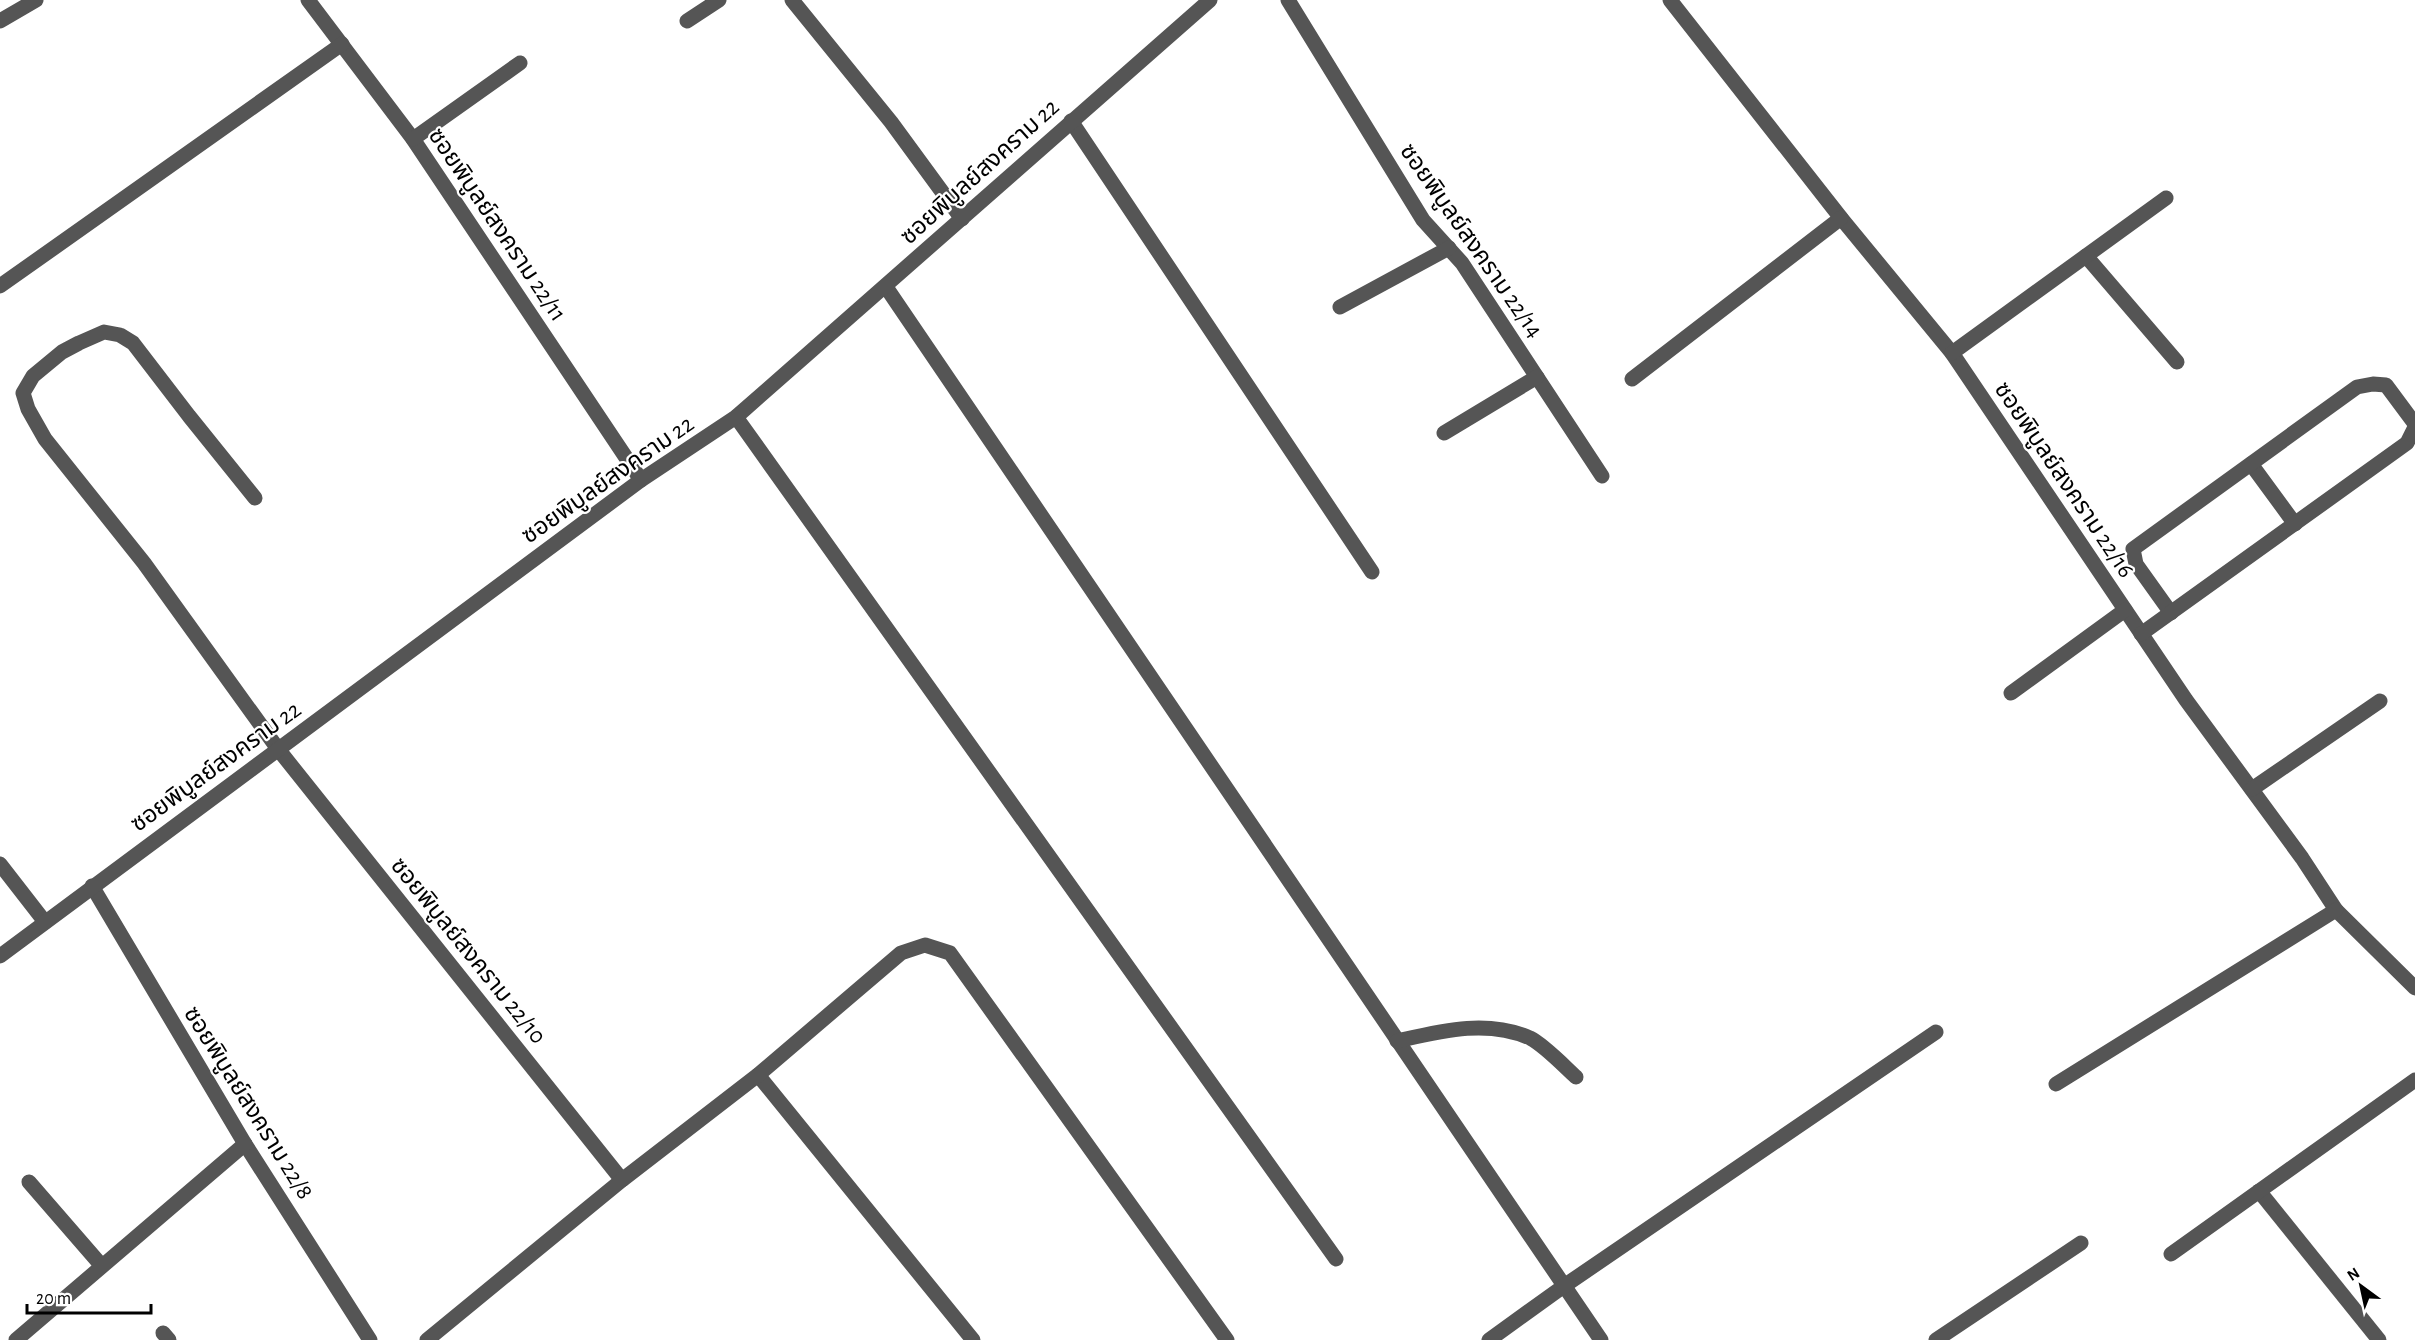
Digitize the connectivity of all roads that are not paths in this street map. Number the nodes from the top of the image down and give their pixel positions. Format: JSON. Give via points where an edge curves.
{"nodes":[{"id":1,"x":36,"y":0,"type":"edge"},
{"id":2,"x":308,"y":0,"type":"edge"},
{"id":3,"x":719,"y":0,"type":"edge"},
{"id":4,"x":792,"y":0,"type":"edge"},
{"id":5,"x":1288,"y":0,"type":"edge"},
{"id":6,"x":1670,"y":0,"type":"edge"},
{"id":7,"x":1207,"y":1,"type":"edge"},
{"id":8,"x":0,"y":21,"type":"edge"},
{"id":9,"x":687,"y":21,"type":"dead end"},
{"id":10,"x":342,"y":44,"type":"junction"},
{"id":11,"x":520,"y":63,"type":"dead end"},
{"id":12,"x":1071,"y":121,"type":"junction"},
{"id":13,"x":413,"y":140,"type":"junction"},
{"id":14,"x":2166,"y":198,"type":"dead end"},
{"id":15,"x":1841,"y":218,"type":"junction"},
{"id":16,"x":962,"y":219,"type":"junction"},
{"id":17,"x":1449,"y":248,"type":"junction"},
{"id":18,"x":2086,"y":256,"type":"junction"},
{"id":19,"x":0,"y":286,"type":"edge"},
{"id":20,"x":886,"y":287,"type":"junction"},
{"id":21,"x":1340,"y":307,"type":"dead end"},
{"id":22,"x":1952,"y":353,"type":"junction"},
{"id":23,"x":2178,"y":362,"type":"dead end"},
{"id":24,"x":1537,"y":377,"type":"junction"},
{"id":25,"x":1632,"y":379,"type":"dead end"},
{"id":26,"x":735,"y":417,"type":"junction"},
{"id":27,"x":2415,"y":425,"type":"edge"},
{"id":28,"x":1444,"y":433,"type":"dead end"},
{"id":29,"x":2251,"y":464,"type":"junction"},
{"id":30,"x":1602,"y":476,"type":"dead end"},
{"id":31,"x":641,"y":480,"type":"junction"},
{"id":32,"x":255,"y":498,"type":"dead end"},
{"id":33,"x":2295,"y":524,"type":"junction"},
{"id":34,"x":1372,"y":572,"type":"dead end"},
{"id":35,"x":2125,"y":610,"type":"junction"},
{"id":36,"x":2171,"y":613,"type":"junction"},
{"id":37,"x":2141,"y":634,"type":"junction"},
{"id":38,"x":2012,"y":693,"type":"dead end"},
{"id":39,"x":2380,"y":701,"type":"dead end"},
{"id":40,"x":278,"y":749,"type":"junction"},
{"id":41,"x":2252,"y":789,"type":"junction"},
{"id":42,"x":0,"y":864,"type":"edge"},
{"id":43,"x":92,"y":886,"type":"junction"},
{"id":44,"x":2336,"y":910,"type":"junction"},
{"id":45,"x":45,"y":922,"type":"junction"},
{"id":46,"x":0,"y":956,"type":"edge"},
{"id":47,"x":2415,"y":988,"type":"edge"},
{"id":48,"x":1936,"y":1032,"type":"dead end"},
{"id":49,"x":1397,"y":1041,"type":"junction"},
{"id":50,"x":758,"y":1075,"type":"junction"},
{"id":51,"x":1576,"y":1077,"type":"dead end"},
{"id":52,"x":2415,"y":1080,"type":"edge"},
{"id":53,"x":2056,"y":1084,"type":"dead end"},
{"id":54,"x":245,"y":1144,"type":"junction"},
{"id":55,"x":622,"y":1180,"type":"junction"},
{"id":56,"x":29,"y":1182,"type":"dead end"},
{"id":57,"x":2259,"y":1191,"type":"junction"},
{"id":58,"x":2081,"y":1243,"type":"dead end"},
{"id":59,"x":2170,"y":1254,"type":"dead end"},
{"id":60,"x":1336,"y":1259,"type":"dead end"},
{"id":61,"x":101,"y":1265,"type":"junction"},
{"id":62,"x":1564,"y":1286,"type":"junction"},
{"id":63,"x":16,"y":1340,"type":"edge"},
{"id":64,"x":370,"y":1340,"type":"edge"},
{"id":65,"x":427,"y":1340,"type":"edge"},
{"id":66,"x":973,"y":1340,"type":"edge"},
{"id":67,"x":1227,"y":1340,"type":"edge"},
{"id":68,"x":1489,"y":1340,"type":"edge"},
{"id":69,"x":1602,"y":1340,"type":"edge"},
{"id":70,"x":1936,"y":1340,"type":"edge"},
{"id":71,"x":2379,"y":1340,"type":"edge"}],
"edges":[{"from":1,"to":8,"type":"street"},
{"from":2,"to":10,"type":"street","name":"ซอยพิบูลย์สงคราม 22/11"},
{"from":3,"to":9,"type":"street"},
{"from":4,"to":16,"type":"street","via":[[891,122]]},
{"from":5,"to":17,"type":"street","name":"ซอยพิบูลย์สงคราม 22/14","via":[[1423,220]]},
{"from":6,"to":15,"type":"street","name":"ซอยพิบูลย์สงคราม 22/16"},
{"from":7,"to":12,"type":"street","name":"ซอยพิบูลย์สงคราม 22"},
{"from":10,"to":13,"type":"street","name":"ซอยพิบูลย์สงคราม 22/11"},
{"from":10,"to":19,"type":"street"},
{"from":11,"to":13,"type":"street"},
{"from":12,"to":16,"type":"street","name":"ซอยพิบูลย์สงคราม 22"},
{"from":12,"to":34,"type":"street"},
{"from":13,"to":31,"type":"street","name":"ซอยพิบูลย์สงคราม 22/11"},
{"from":14,"to":18,"type":"street"},
{"from":15,"to":22,"type":"street","name":"ซอยพิบูลย์สงคราม 22/16"},
{"from":15,"to":25,"type":"street"},
{"from":16,"to":20,"type":"street","name":"ซอยพิบูลย์สงคราม 22"},
{"from":17,"to":21,"type":"street"},
{"from":17,"to":24,"type":"street","name":"ซอยพิบูลย์สงคราม 22/14"},
{"from":18,"to":22,"type":"street"},
{"from":18,"to":23,"type":"street"},
{"from":20,"to":26,"type":"street","name":"ซอยพิบูลย์สงคราม 22"},
{"from":20,"to":49,"type":"street"},
{"from":22,"to":35,"type":"street","name":"ซอยพิบูลย์สงคราม 22/16"},
{"from":24,"to":28,"type":"street"},
{"from":24,"to":30,"type":"street","name":"ซอยพิบูลย์สงคราม 22/14"},
{"from":26,"to":31,"type":"street","name":"ซอยพิบูลย์สงคราม 22"},
{"from":26,"to":60,"type":"street"},
{"from":27,"to":29,"type":"street","via":[[2386,385],[2357,387]]},
{"from":27,"to":33,"type":"street","via":[[2407,443]]},
{"from":29,"to":33,"type":"street"},
{"from":29,"to":36,"type":"street","via":[[2133,549],[2136,564]]},
{"from":31,"to":40,"type":"street","name":"ซอยพิบูลย์สงคราม 22"},
{"from":32,"to":40,"type":"street","name":"ซอยพิบูลย์สงคราม 22/10","via":[[133,343],[120,335],[104,332],[62,352],[33,376],[23,393],[45,439],[144,563]]},
{"from":33,"to":36,"type":"street"},
{"from":35,"to":37,"type":"street","name":"ซอยพิบูลย์สงคราม 22/16"},
{"from":35,"to":38,"type":"street"},
{"from":36,"to":37,"type":"street"},
{"from":37,"to":41,"type":"street","name":"ซอยพิบูลย์สงคราม 22/16"},
{"from":39,"to":41,"type":"street"},
{"from":40,"to":43,"type":"street","name":"ซอยพิบูลย์สงคราม 22"},
{"from":40,"to":55,"type":"street","name":"ซอยพิบูลย์สงคราม 22/10"},
{"from":41,"to":44,"type":"street","name":"ซอยพิบูลย์สงคราม 22/16"},
{"from":42,"to":45,"type":"street"},
{"from":43,"to":45,"type":"street","name":"ซอยพิบูลย์สงคราม 22"},
{"from":43,"to":54,"type":"street","name":"ซอยพิบูลย์สงคราม 22/8"},
{"from":44,"to":47,"type":"street","name":"ซอยพิบูลย์สงคราม 22/16"},
{"from":44,"to":53,"type":"street"},
{"from":45,"to":46,"type":"street","name":"ซอยพิบูลย์สงคราม 22"},
{"from":48,"to":62,"type":"street"},
{"from":49,"to":51,"type":"street","via":[[1455,1029],[1496,1028],[1532,1039]]},
{"from":49,"to":62,"type":"street"},
{"from":50,"to":55,"type":"street"},
{"from":50,"to":66,"type":"street"},
{"from":50,"to":67,"type":"street","via":[[901,953],[925,945],[950,953]]},
{"from":52,"to":57,"type":"street"},
{"from":54,"to":61,"type":"street"},
{"from":54,"to":64,"type":"street","name":"ซอยพิบูลย์สงคราม 22/8"},
{"from":55,"to":65,"type":"street"},
{"from":56,"to":61,"type":"street"},
{"from":57,"to":59,"type":"street"},
{"from":57,"to":71,"type":"street"},
{"from":58,"to":70,"type":"street"},
{"from":61,"to":63,"type":"street"},
{"from":62,"to":68,"type":"street"},
{"from":62,"to":69,"type":"street"}]}
